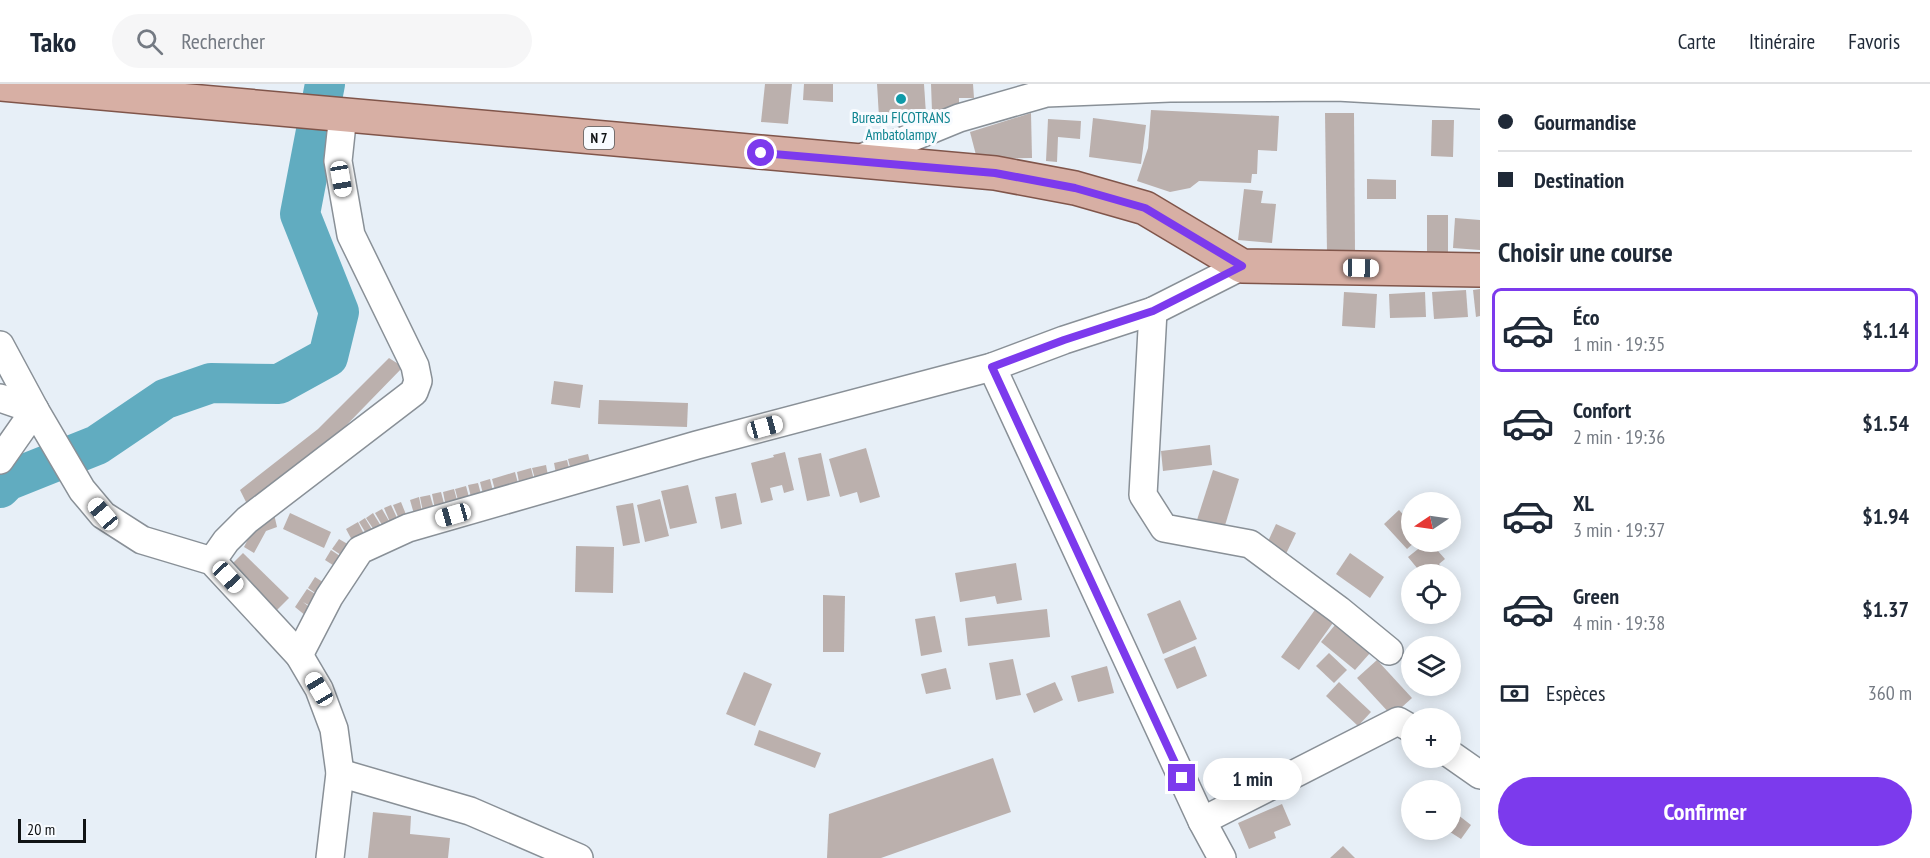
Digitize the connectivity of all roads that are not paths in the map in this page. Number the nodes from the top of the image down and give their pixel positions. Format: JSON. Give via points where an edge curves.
{"nodes":[{"id":1,"x":0,"y":84,"type":"edge"},
{"id":2,"x":167,"y":92,"type":"edge"},
{"id":3,"x":1006,"y":95,"type":"edge"},
{"id":4,"x":1480,"y":95,"type":"edge"},
{"id":5,"x":343,"y":114,"type":"junction"},
{"id":6,"x":854,"y":161,"type":"junction"},
{"id":7,"x":1242,"y":266,"type":"junction"},
{"id":8,"x":1480,"y":270,"type":"edge"},
{"id":9,"x":1153,"y":311,"type":"junction"},
{"id":10,"x":0,"y":345,"type":"edge"},
{"id":11,"x":992,"y":367,"type":"junction"},
{"id":12,"x":0,"y":398,"type":"edge"},
{"id":13,"x":35,"y":410,"type":"junction"},
{"id":14,"x":0,"y":459,"type":"edge"},
{"id":15,"x":212,"y":561,"type":"junction"},
{"id":16,"x":1389,"y":651,"type":"dead end"},
{"id":17,"x":299,"y":655,"type":"junction"},
{"id":18,"x":1401,"y":723,"type":"edge"},
{"id":19,"x":1461,"y":762,"type":"edge"},
{"id":20,"x":340,"y":773,"type":"junction"},
{"id":21,"x":1480,"y":776,"type":"edge"},
{"id":22,"x":1202,"y":821,"type":"junction"},
{"id":23,"x":330,"y":858,"type":"edge"},
{"id":24,"x":579,"y":858,"type":"edge"},
{"id":25,"x":1222,"y":858,"type":"edge"}],
"edges":[{"from":1,"to":2,"type":"main road","number":"N 7"},
{"from":2,"to":5,"type":"main road","number":"N 7"},
{"from":3,"to":4,"type":"street","via":[[1170,88],[1337,87]]},
{"from":3,"to":6,"type":"street"},
{"from":5,"to":6,"type":"main road","number":"N 7"},
{"from":5,"to":15,"type":"street","via":[[338,161],[351,235],[415,366],[418,381],[414,392],[247,520]]},
{"from":6,"to":7,"type":"main road","number":"N 7","via":[[995,173],[1075,188],[1145,208]]},
{"from":7,"to":8,"type":"main road","number":"N 7"},
{"from":7,"to":9,"type":"street"},
{"from":9,"to":11,"type":"street"},
{"from":9,"to":16,"type":"street","via":[[1143,495],[1164,528],[1250,544]]},
{"from":10,"to":13,"type":"street"},
{"from":11,"to":17,"type":"street","via":[[697,445],[408,528],[360,550],[329,597]]},
{"from":11,"to":22,"type":"street"},
{"from":12,"to":13,"type":"street"},
{"from":13,"to":14,"type":"street"},
{"from":13,"to":15,"type":"street","via":[[82,490],[103,514],[142,540]]},
{"from":15,"to":17,"type":"street"},
{"from":17,"to":20,"type":"street","via":[[319,689],[334,729]]},
{"from":18,"to":22,"type":"street"},
{"from":19,"to":21,"type":"street"},
{"from":20,"to":23,"type":"street"},
{"from":20,"to":24,"type":"street","via":[[470,811]]},
{"from":22,"to":25,"type":"street"}]}
